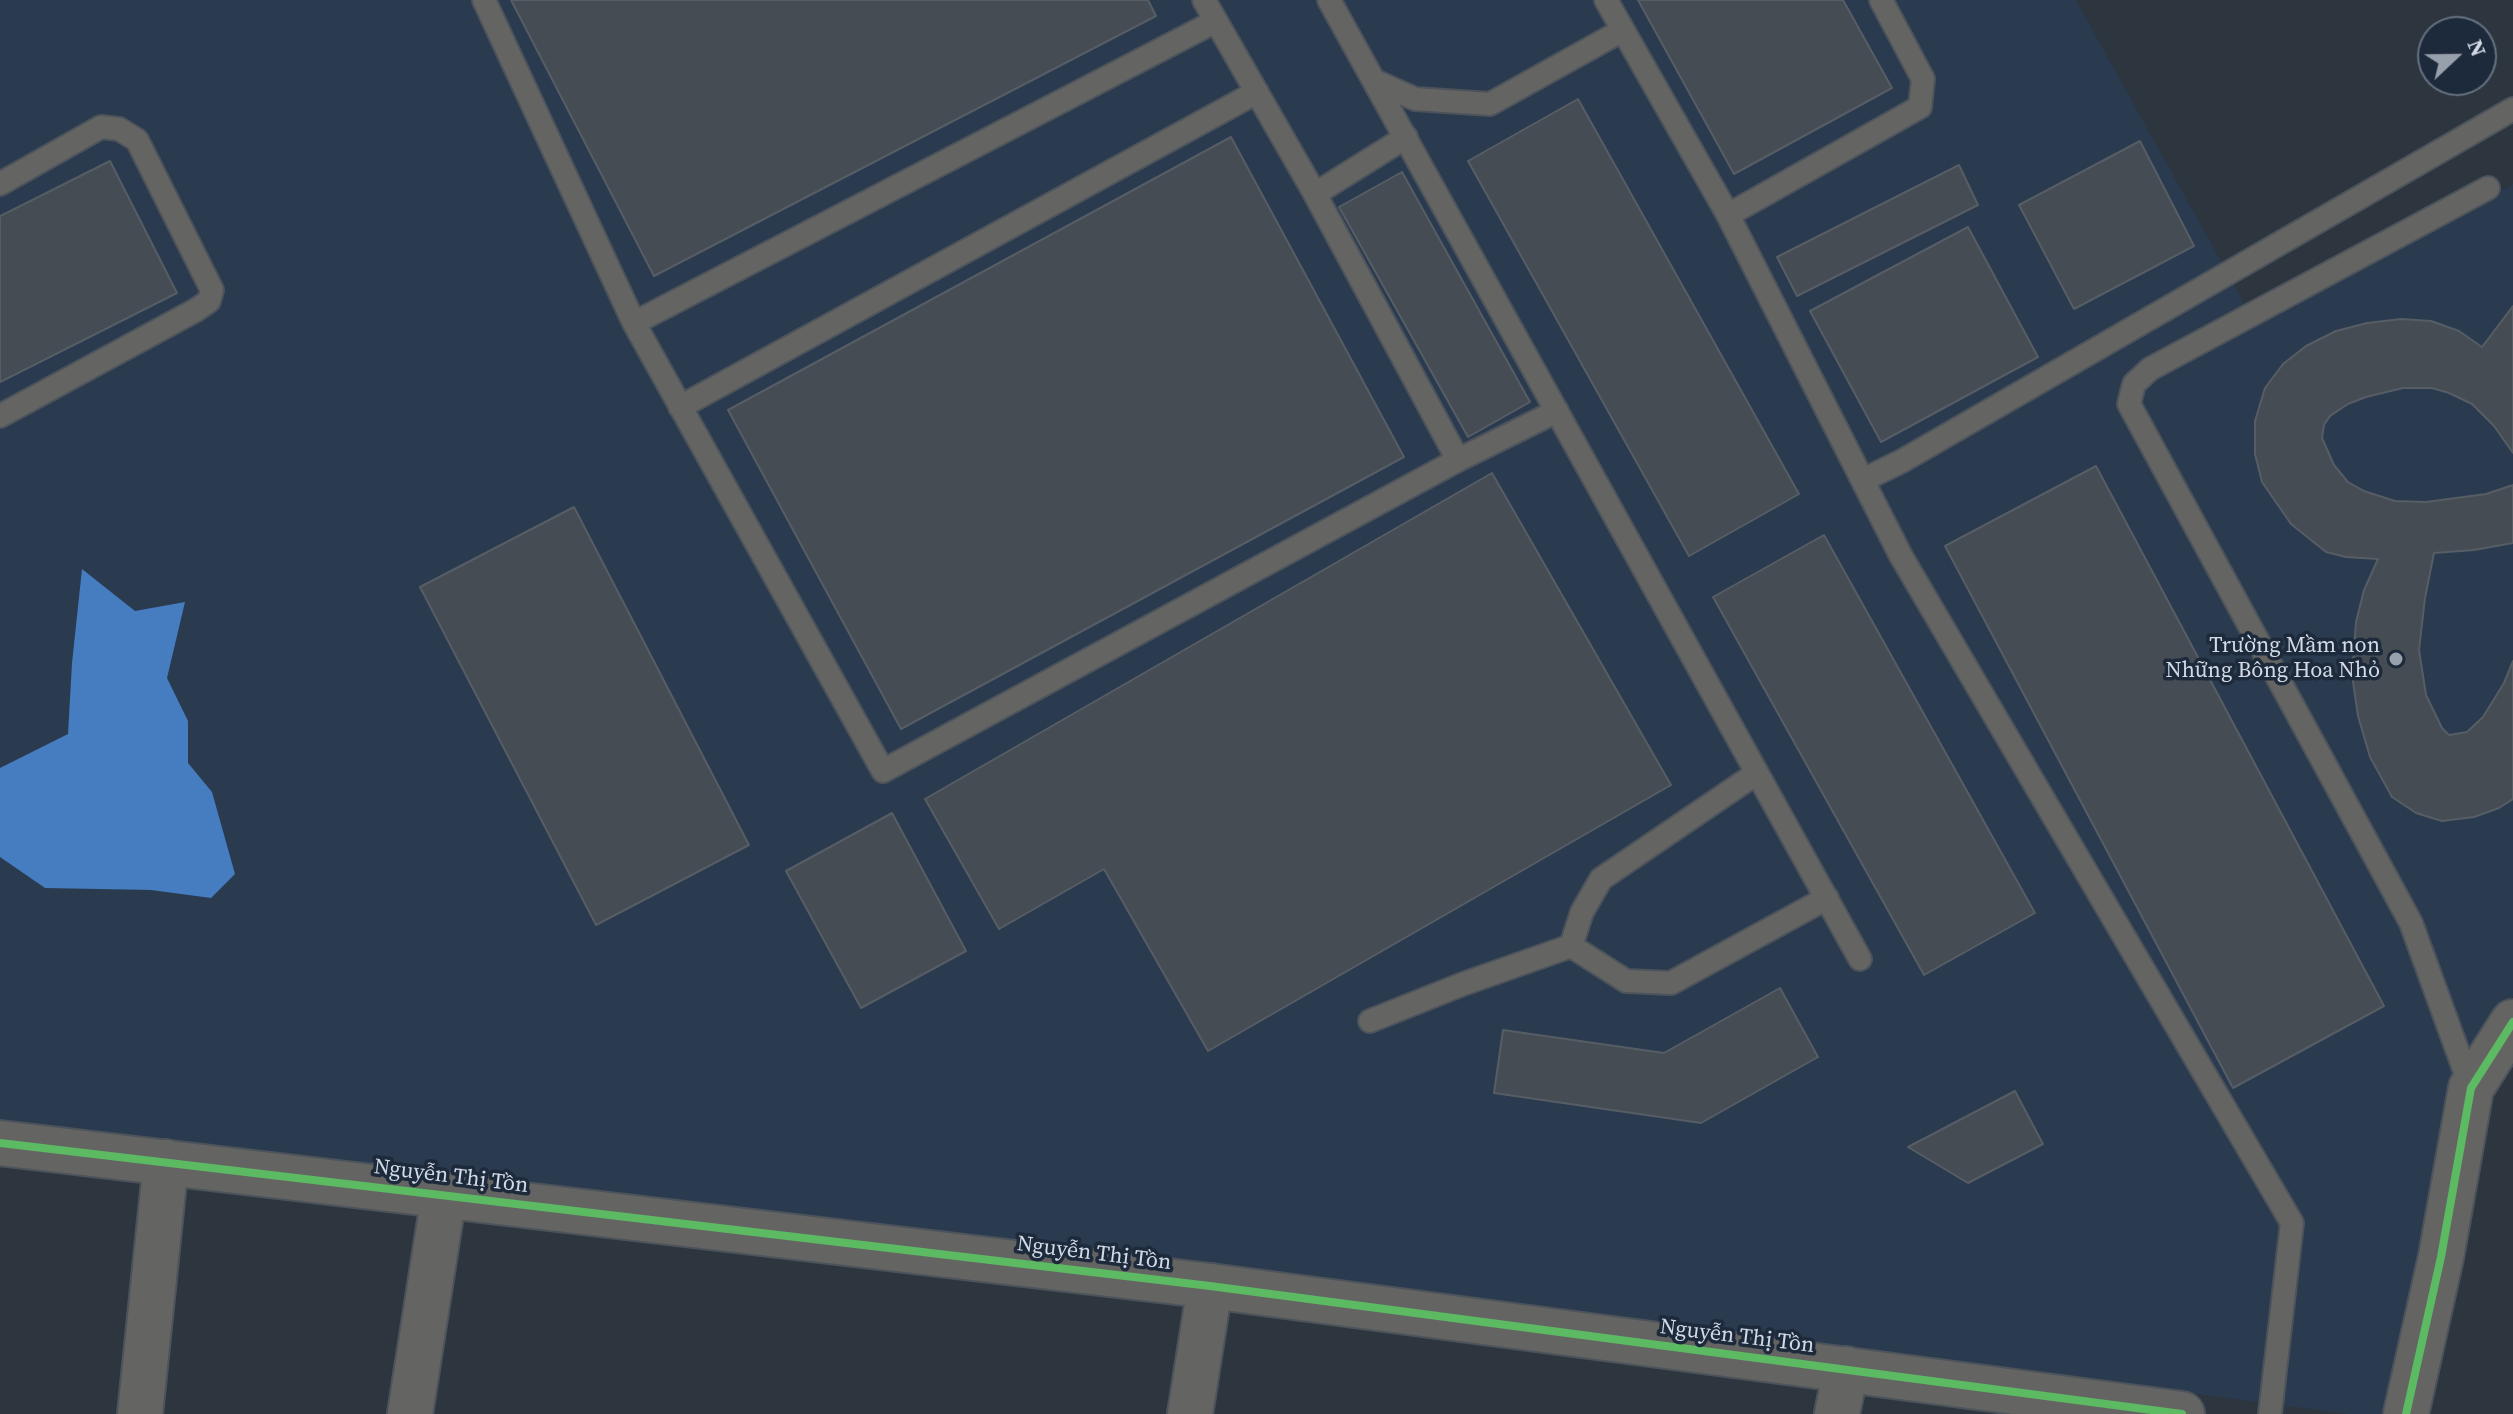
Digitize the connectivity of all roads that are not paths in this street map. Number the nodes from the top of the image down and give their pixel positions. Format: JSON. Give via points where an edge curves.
{"nodes":[{"id":1,"x":484,"y":0,"type":"edge"},
{"id":2,"x":1204,"y":0,"type":"edge"},
{"id":3,"x":1329,"y":0,"type":"edge"},
{"id":4,"x":1606,"y":0,"type":"edge"},
{"id":5,"x":1881,"y":0,"type":"edge"},
{"id":6,"x":1216,"y":21,"type":"junction"},
{"id":7,"x":1623,"y":30,"type":"junction"},
{"id":8,"x":1375,"y":81,"type":"junction"},
{"id":9,"x":1257,"y":92,"type":"junction"},
{"id":10,"x":2513,"y":109,"type":"edge"},
{"id":11,"x":1406,"y":137,"type":"junction"},
{"id":12,"x":0,"y":184,"type":"edge"},
{"id":13,"x":2488,"y":188,"type":"dead end"},
{"id":14,"x":1315,"y":194,"type":"junction"},
{"id":15,"x":1728,"y":215,"type":"junction"},
{"id":16,"x":634,"y":323,"type":"junction"},
{"id":17,"x":680,"y":407,"type":"junction"},
{"id":18,"x":1557,"y":411,"type":"junction"},
{"id":19,"x":0,"y":416,"type":"edge"},
{"id":20,"x":1458,"y":460,"type":"junction"},
{"id":21,"x":1863,"y":480,"type":"junction"},
{"id":22,"x":1757,"y":773,"type":"junction"},
{"id":23,"x":1827,"y":898,"type":"junction"},
{"id":24,"x":1571,"y":946,"type":"junction"},
{"id":25,"x":1860,"y":959,"type":"dead end"},
{"id":26,"x":1370,"y":1021,"type":"dead end"},
{"id":27,"x":2513,"y":1022,"type":"edge"},
{"id":28,"x":2471,"y":1088,"type":"junction"},
{"id":29,"x":0,"y":1143,"type":"edge"},
{"id":30,"x":166,"y":1162,"type":"junction"},
{"id":31,"x":444,"y":1195,"type":"junction"},
{"id":32,"x":1210,"y":1286,"type":"junction"},
{"id":33,"x":1846,"y":1369,"type":"junction"},
{"id":34,"x":140,"y":1414,"type":"edge"},
{"id":35,"x":410,"y":1414,"type":"edge"},
{"id":36,"x":1190,"y":1414,"type":"edge"},
{"id":37,"x":1837,"y":1414,"type":"edge"},
{"id":38,"x":2182,"y":1414,"type":"edge"},
{"id":39,"x":2270,"y":1414,"type":"edge"},
{"id":40,"x":2406,"y":1414,"type":"edge"}],
"edges":[{"from":1,"to":16,"type":"lane"},
{"from":2,"to":6,"type":"lane"},
{"from":3,"to":8,"type":"lane"},
{"from":4,"to":7,"type":"lane"},
{"from":5,"to":15,"type":"lane","via":[[1923,79],[1920,107]]},
{"from":6,"to":9,"type":"lane"},
{"from":6,"to":16,"type":"lane"},
{"from":7,"to":8,"type":"lane","via":[[1490,104],[1415,99]]},
{"from":7,"to":15,"type":"lane"},
{"from":8,"to":11,"type":"lane"},
{"from":9,"to":14,"type":"lane"},
{"from":9,"to":17,"type":"lane"},
{"from":10,"to":21,"type":"lane"},
{"from":11,"to":14,"type":"lane"},
{"from":11,"to":18,"type":"lane"},
{"from":12,"to":19,"type":"lane","via":[[101,127],[119,129],[137,140],[212,290],[209,301],[196,310]]},
{"from":13,"to":28,"type":"lane","via":[[2150,369],[2134,384],[2129,404],[2411,923]]},
{"from":14,"to":20,"type":"lane"},
{"from":15,"to":21,"type":"lane"},
{"from":16,"to":17,"type":"lane"},
{"from":17,"to":20,"type":"lane","via":[[883,771]]},
{"from":18,"to":20,"type":"lane"},
{"from":18,"to":22,"type":"lane"},
{"from":21,"to":39,"type":"lane","via":[[1901,556],[2292,1223]]},
{"from":22,"to":23,"type":"lane"},
{"from":22,"to":24,"type":"lane","via":[[1601,879]]},
{"from":23,"to":24,"type":"lane","via":[[1671,983],[1626,981]]},
{"from":23,"to":25,"type":"lane"},
{"from":24,"to":26,"type":"lane"},
{"from":27,"to":28,"type":"street"},
{"from":28,"to":40,"type":"street"},
{"from":29,"to":30,"type":"street","name":"Nguyễn Thị Tồn"},
{"from":30,"to":31,"type":"street","name":"Nguyễn Thị Tồn"},
{"from":30,"to":34,"type":"street"},
{"from":31,"to":32,"type":"street","name":"Nguyễn Thị Tồn"},
{"from":31,"to":35,"type":"street"},
{"from":32,"to":33,"type":"street","name":"Nguyễn Thị Tồn"},
{"from":32,"to":36,"type":"street"},
{"from":33,"to":37,"type":"street"},
{"from":33,"to":38,"type":"street","name":"Nguyễn Thị Tồn"}]}
